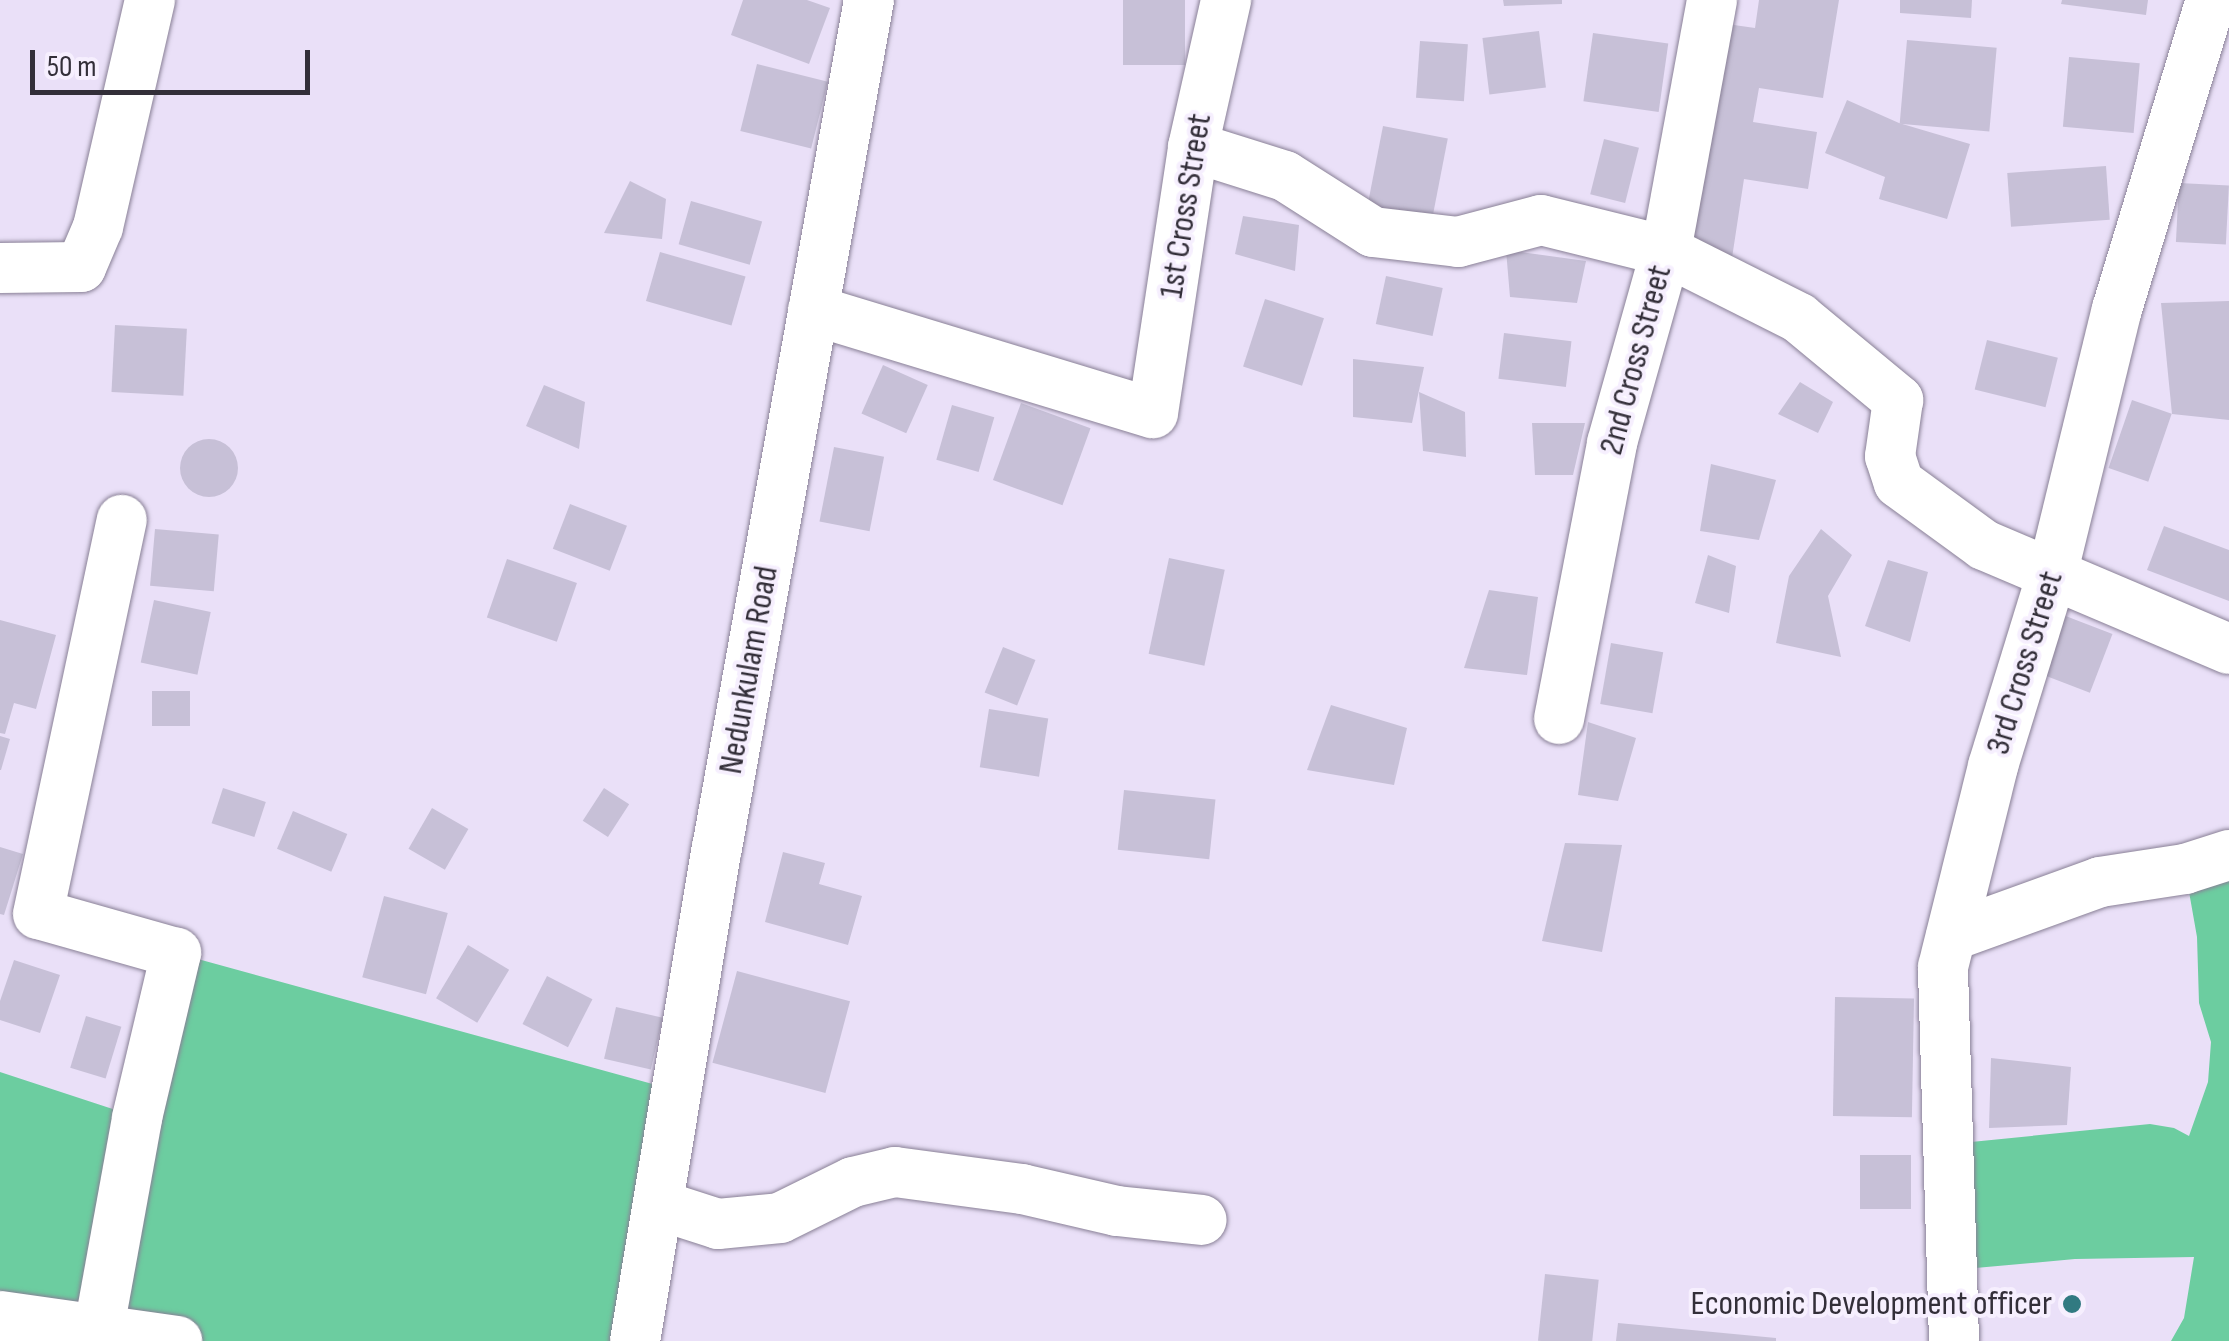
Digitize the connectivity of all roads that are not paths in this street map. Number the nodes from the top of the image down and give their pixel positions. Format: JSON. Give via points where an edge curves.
{"nodes":[{"id":1,"x":150,"y":0,"type":"edge"},
{"id":2,"x":868,"y":0,"type":"edge"},
{"id":3,"x":1226,"y":0,"type":"edge"},
{"id":4,"x":1712,"y":0,"type":"edge"},
{"id":5,"x":2211,"y":0,"type":"edge"},
{"id":6,"x":1193,"y":148,"type":"junction"},
{"id":7,"x":1666,"y":251,"type":"junction"},
{"id":8,"x":0,"y":268,"type":"edge"},
{"id":9,"x":813,"y":310,"type":"junction"},
{"id":10,"x":122,"y":520,"type":"dead end"},
{"id":11,"x":2053,"y":571,"type":"junction"},
{"id":12,"x":2229,"y":650,"type":"edge"},
{"id":13,"x":1559,"y":719,"type":"dead end"},
{"id":14,"x":2229,"y":855,"type":"edge"},
{"id":15,"x":1950,"y":936,"type":"junction"},
{"id":16,"x":659,"y":1205,"type":"junction"},
{"id":17,"x":1202,"y":1220,"type":"dead end"},
{"id":18,"x":0,"y":1316,"type":"edge"},
{"id":19,"x":99,"y":1328,"type":"junction"},
{"id":20,"x":177,"y":1341,"type":"edge"},
{"id":21,"x":635,"y":1341,"type":"edge"},
{"id":22,"x":1954,"y":1341,"type":"edge"}],
"edges":[{"from":1,"to":8,"type":"street","via":[[98,228],[81,267]]},
{"from":2,"to":9,"type":"street","name":"Nedunkulam Road"},
{"from":3,"to":6,"type":"street","name":"1st Cross Street"},
{"from":4,"to":7,"type":"street","name":"2nd Cross Street"},
{"from":5,"to":11,"type":"street","name":"3rd Cross Street","via":[[2117,309]]},
{"from":6,"to":7,"type":"street","via":[[1285,176],[1373,232],[1458,242],[1541,220]]},
{"from":6,"to":9,"type":"street","name":"1st Cross Street","via":[[1153,413]]},
{"from":7,"to":11,"type":"street","via":[[1799,318],[1856,365],[1898,400],[1890,456],[1899,483],[1984,545]]},
{"from":7,"to":13,"type":"street","name":"2nd Cross Street","via":[[1612,443]]},
{"from":9,"to":16,"type":"street","name":"Nedunkulam Road"},
{"from":10,"to":19,"type":"street","via":[[38,914],[176,953],[137,1118]]},
{"from":11,"to":12,"type":"street"},
{"from":11,"to":15,"type":"street","name":"3rd Cross Street"},
{"from":14,"to":15,"type":"street","via":[[2185,870],[2100,882]]},
{"from":15,"to":22,"type":"street","name":"3rd Cross Street","via":[[1943,967]]},
{"from":16,"to":17,"type":"street","via":[[718,1224],[780,1218],[853,1182],[895,1172]]},
{"from":16,"to":21,"type":"street","name":"Nedunkulam Road"},
{"from":18,"to":19,"type":"street"},
{"from":19,"to":20,"type":"street"}]}
